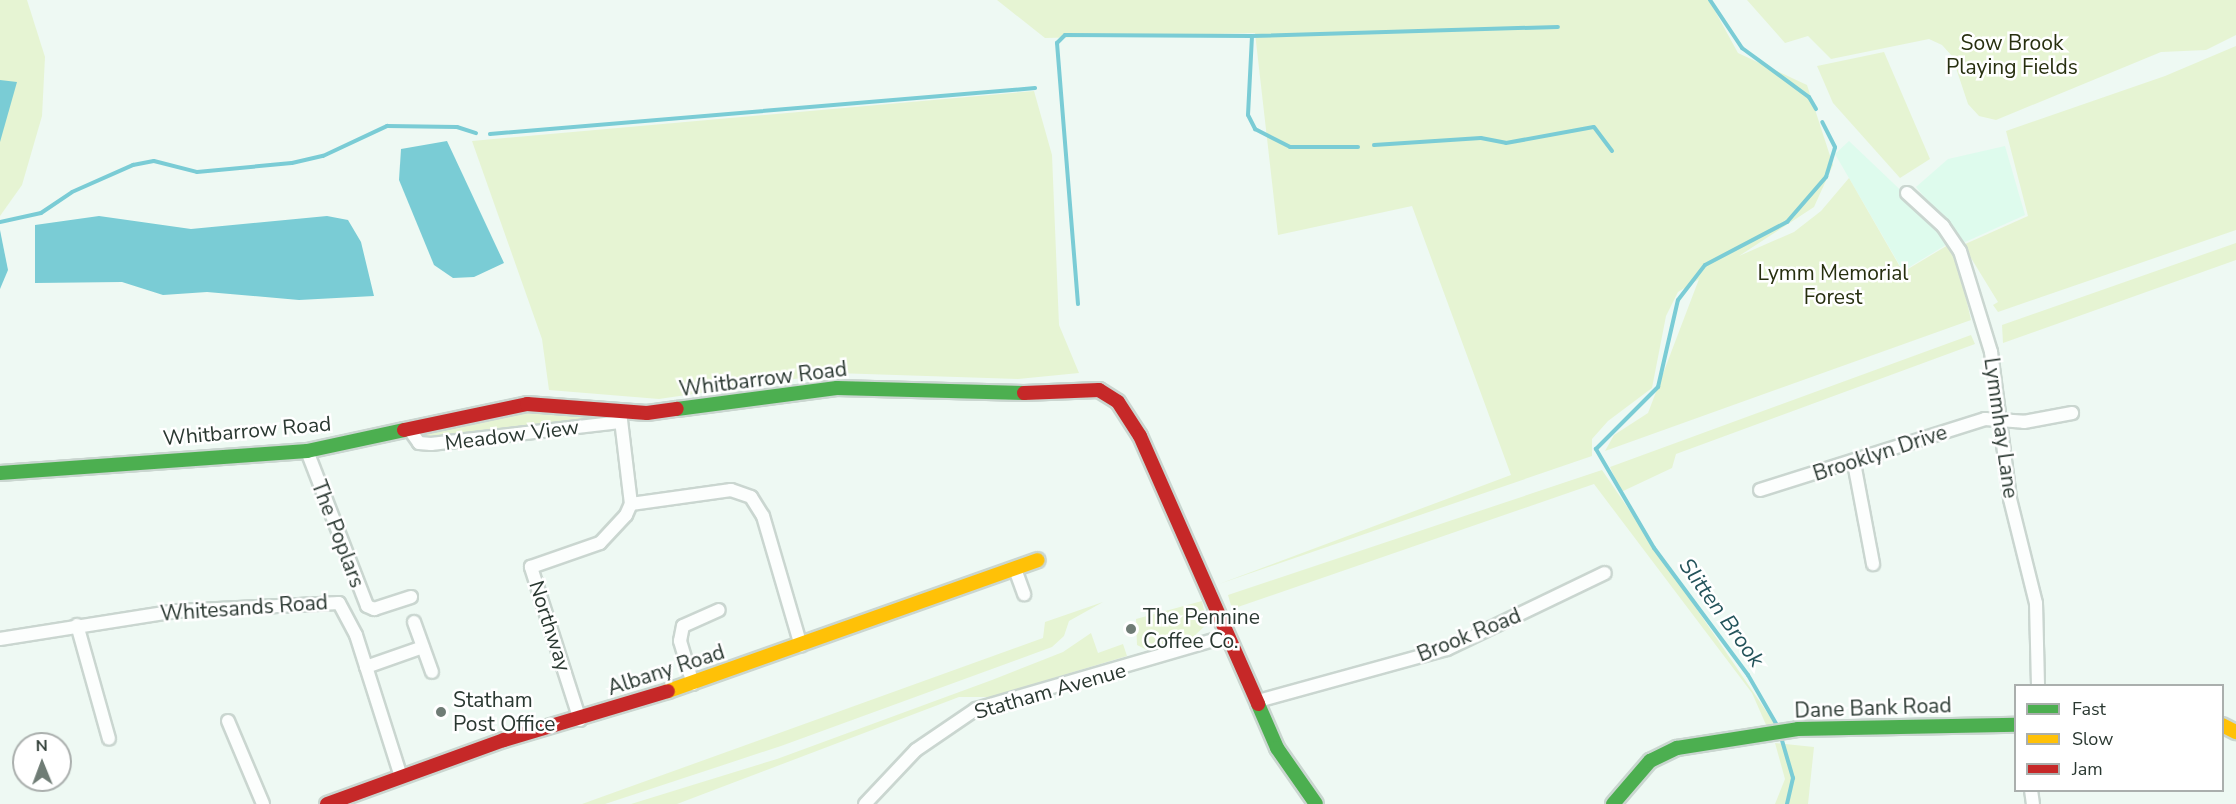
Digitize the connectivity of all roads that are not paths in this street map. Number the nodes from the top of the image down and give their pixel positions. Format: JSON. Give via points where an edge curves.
{"nodes":[{"id":1,"x":1907,"y":193,"type":"dead end"},
{"id":2,"x":2072,"y":412,"type":"dead end"},
{"id":3,"x":620,"y":417,"type":"junction"},
{"id":4,"x":1999,"y":423,"type":"junction"},
{"id":5,"x":410,"y":430,"type":"junction"},
{"id":6,"x":307,"y":451,"type":"junction"},
{"id":7,"x":1854,"y":463,"type":"junction"},
{"id":8,"x":0,"y":473,"type":"edge"},
{"id":9,"x":1760,"y":490,"type":"dead end"},
{"id":10,"x":631,"y":504,"type":"junction"},
{"id":11,"x":1037,"y":560,"type":"dead end"},
{"id":12,"x":1873,"y":564,"type":"dead end"},
{"id":13,"x":1016,"y":569,"type":"junction"},
{"id":14,"x":1605,"y":573,"type":"dead end"},
{"id":15,"x":1024,"y":594,"type":"dead end"},
{"id":16,"x":411,"y":597,"type":"dead end"},
{"id":17,"x":718,"y":610,"type":"dead end"},
{"id":18,"x":414,"y":622,"type":"dead end"},
{"id":19,"x":77,"y":625,"type":"junction"},
{"id":20,"x":1227,"y":636,"type":"junction"},
{"id":21,"x":0,"y":639,"type":"edge"},
{"id":22,"x":801,"y":646,"type":"junction"},
{"id":23,"x":423,"y":647,"type":"junction"},
{"id":24,"x":366,"y":667,"type":"junction"},
{"id":25,"x":432,"y":672,"type":"dead end"},
{"id":26,"x":693,"y":684,"type":"junction"},
{"id":27,"x":2038,"y":684,"type":"edge"},
{"id":28,"x":1258,"y":701,"type":"junction"},
{"id":29,"x":580,"y":720,"type":"junction"},
{"id":30,"x":228,"y":721,"type":"dead end"},
{"id":31,"x":2014,"y":725,"type":"edge"},
{"id":32,"x":109,"y":739,"type":"dead end"},
{"id":33,"x":401,"y":777,"type":"junction"},
{"id":34,"x":263,"y":804,"type":"edge"},
{"id":35,"x":327,"y":804,"type":"edge"},
{"id":36,"x":865,"y":804,"type":"edge"},
{"id":37,"x":1316,"y":804,"type":"edge"},
{"id":38,"x":1613,"y":804,"type":"edge"}],
"edges":[{"from":1,"to":4,"type":"street","name":"Lymmhay Lane","via":[[1943,226],[1960,251],[1991,352]]},
{"from":2,"to":4,"type":"street","name":"Brooklyn Drive"},
{"from":3,"to":5,"type":"street","name":"Whitbarrow Road","via":[[527,404]]},
{"from":3,"to":5,"type":"street","name":"Meadow View","via":[[431,444],[419,442]]},
{"from":3,"to":10,"type":"street"},
{"from":3,"to":20,"type":"street","name":"Whitbarrow Road","via":[[837,388],[954,395],[1099,390],[1118,402],[1140,436]]},
{"from":4,"to":7,"type":"street","name":"Brooklyn Drive","via":[[1985,420]]},
{"from":4,"to":27,"type":"street","name":"Lymmhay Lane","via":[[2036,603]]},
{"from":5,"to":6,"type":"street","name":"Whitbarrow Road"},
{"from":6,"to":8,"type":"street","name":"Whitbarrow Road"},
{"from":6,"to":16,"type":"street","name":"The Poplars","via":[[367,606],[374,609]]},
{"from":7,"to":9,"type":"street","name":"Brooklyn Drive"},
{"from":7,"to":12,"type":"street"},
{"from":10,"to":22,"type":"street","via":[[731,490],[751,497],[763,516]]},
{"from":10,"to":29,"type":"street","name":"Northway","via":[[616,530],[600,543],[531,567]]},
{"from":11,"to":13,"type":"street","name":"Albany Road"},
{"from":13,"to":15,"type":"street"},
{"from":13,"to":22,"type":"street","name":"Albany Road"},
{"from":14,"to":28,"type":"street","name":"Brook Road","via":[[1446,649]]},
{"from":17,"to":26,"type":"street","via":[[689,620],[680,633]]},
{"from":18,"to":23,"type":"street"},
{"from":19,"to":21,"type":"street","name":"Whitesands Road"},
{"from":19,"to":24,"type":"street","name":"Whitesands Road","via":[[330,600],[347,611]]},
{"from":19,"to":32,"type":"street"},
{"from":20,"to":28,"type":"street","name":"Whitbarrow Road"},
{"from":20,"to":36,"type":"street","name":"Statham Avenue","via":[[976,709],[916,750]]},
{"from":22,"to":26,"type":"street","name":"Albany Road"},
{"from":23,"to":24,"type":"street"},
{"from":23,"to":25,"type":"street"},
{"from":24,"to":33,"type":"street","name":"Whitesands Road"},
{"from":26,"to":29,"type":"street","name":"Albany Road"},
{"from":28,"to":37,"type":"street","name":"Whitbarrow Road","via":[[1287,766]]},
{"from":29,"to":33,"type":"street","name":"Albany Road"},
{"from":30,"to":34,"type":"street"},
{"from":31,"to":38,"type":"street","name":"Dane Bank Road","via":[[1787,731],[1677,748],[1650,761]]},
{"from":33,"to":35,"type":"street","name":"Albany Road"}]}
